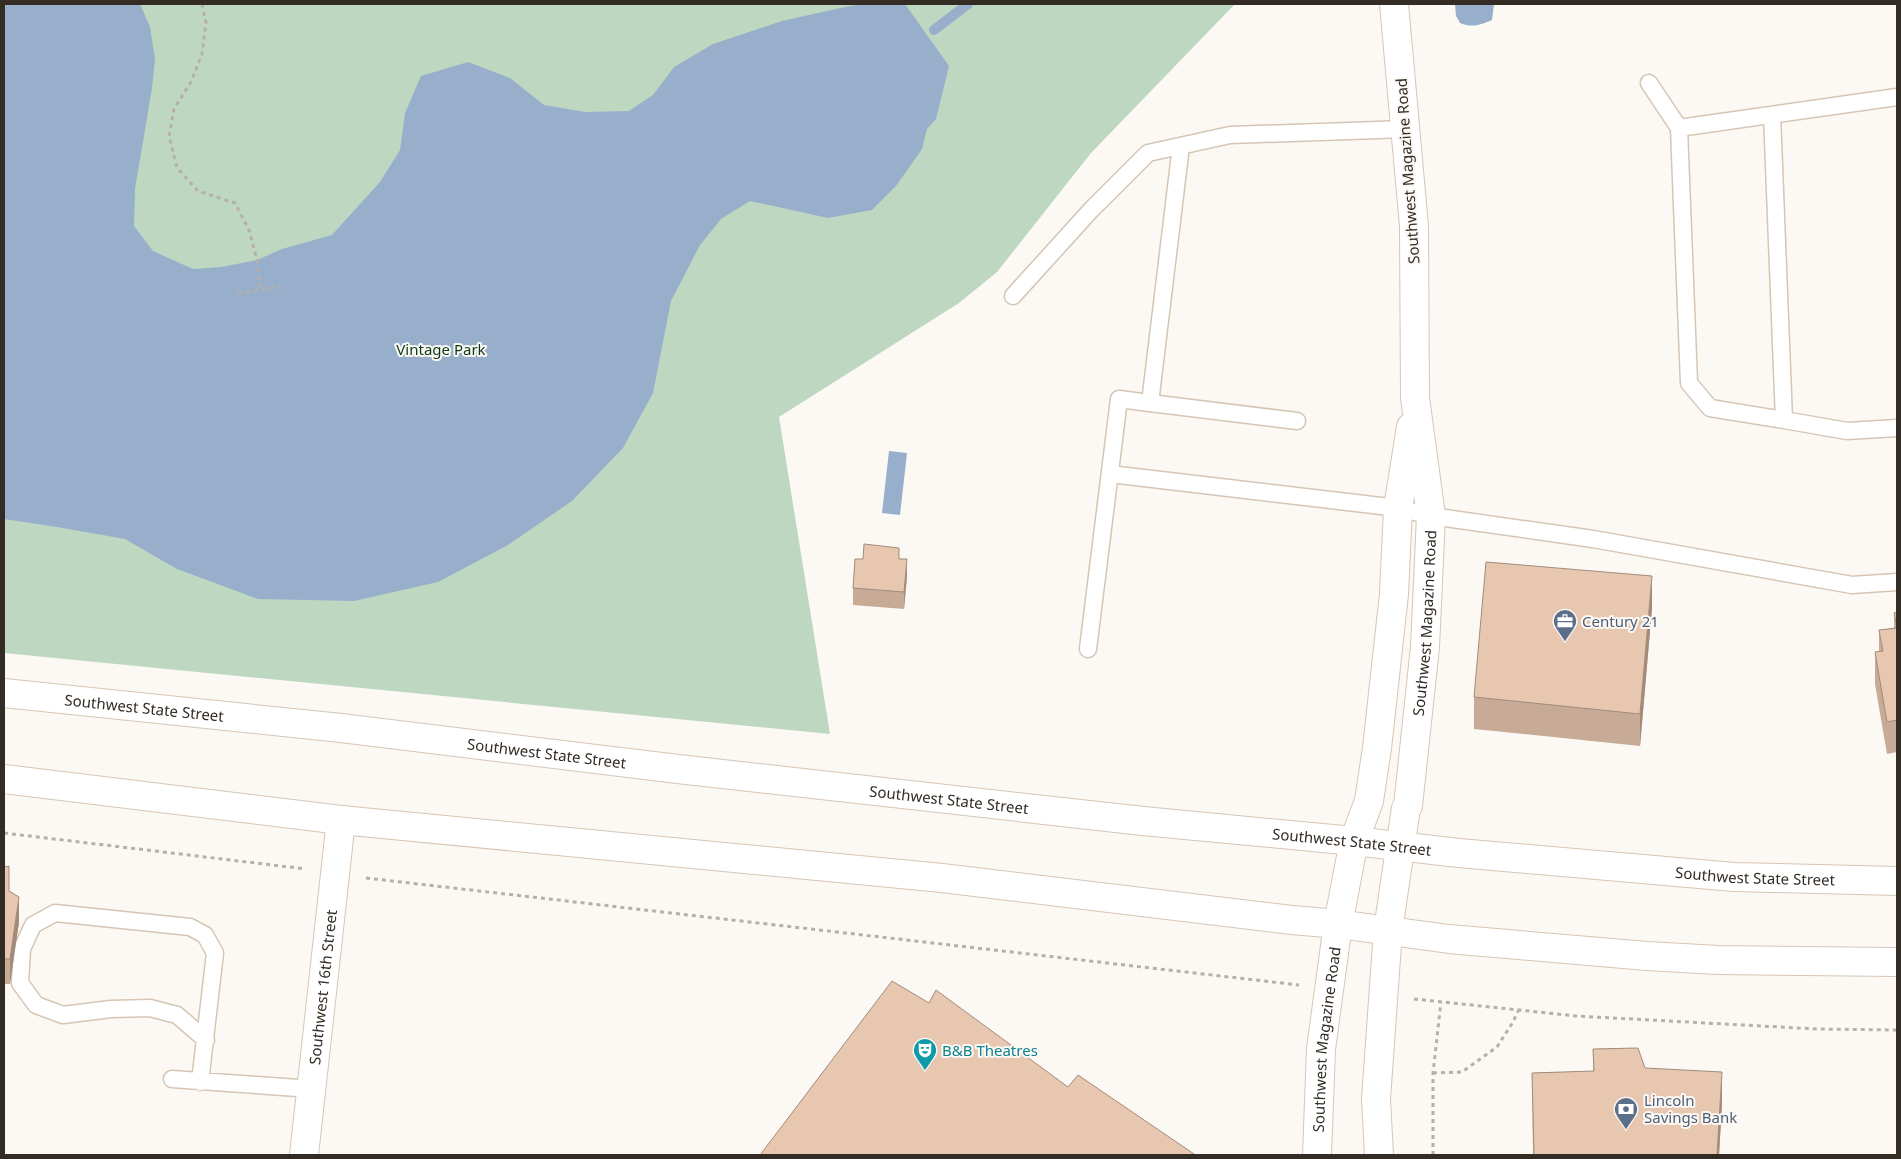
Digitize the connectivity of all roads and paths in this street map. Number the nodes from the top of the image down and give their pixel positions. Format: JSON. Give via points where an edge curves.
{"nodes":[{"id":1,"x":202,"y":4,"type":"edge"},
{"id":2,"x":1394,"y":4,"type":"edge"},
{"id":3,"x":1649,"y":83,"type":"dead end"},
{"id":4,"x":1897,"y":97,"type":"edge"},
{"id":5,"x":1772,"y":115,"type":"junction"},
{"id":6,"x":1679,"y":128,"type":"junction"},
{"id":7,"x":1406,"y":130,"type":"junction"},
{"id":8,"x":1181,"y":146,"type":"junction"},
{"id":9,"x":280,"y":286,"type":"dead end"},
{"id":10,"x":260,"y":290,"type":"junction"},
{"id":11,"x":238,"y":294,"type":"dead end"},
{"id":12,"x":1013,"y":296,"type":"dead end"},
{"id":13,"x":1415,"y":398,"type":"junction"},
{"id":14,"x":1150,"y":403,"type":"junction"},
{"id":15,"x":1784,"y":420,"type":"junction"},
{"id":16,"x":1297,"y":421,"type":"dead end"},
{"id":17,"x":1897,"y":428,"type":"edge"},
{"id":18,"x":1110,"y":474,"type":"junction"},
{"id":19,"x":1398,"y":508,"type":"junction"},
{"id":20,"x":1431,"y":516,"type":"junction"},
{"id":21,"x":1897,"y":582,"type":"edge"},
{"id":22,"x":1088,"y":649,"type":"dead end"},
{"id":23,"x":4,"y":693,"type":"edge"},
{"id":24,"x":4,"y":779,"type":"edge"},
{"id":25,"x":341,"y":820,"type":"junction"},
{"id":26,"x":4,"y":833,"type":"edge"},
{"id":27,"x":1354,"y":841,"type":"junction"},
{"id":28,"x":1399,"y":846,"type":"junction"},
{"id":29,"x":336,"y":873,"type":"junction"},
{"id":30,"x":1897,"y":881,"type":"edge"},
{"id":31,"x":1338,"y":924,"type":"junction"},
{"id":32,"x":1388,"y":930,"type":"junction"},
{"id":33,"x":1897,"y":962,"type":"edge"},
{"id":34,"x":1328,"y":989,"type":"junction"},
{"id":35,"x":1383,"y":995,"type":"junction"},
{"id":36,"x":1441,"y":1002,"type":"junction"},
{"id":37,"x":1518,"y":1011,"type":"junction"},
{"id":38,"x":1897,"y":1030,"type":"edge"},
{"id":39,"x":206,"y":1040,"type":"junction"},
{"id":40,"x":1433,"y":1073,"type":"junction"},
{"id":41,"x":172,"y":1079,"type":"dead end"},
{"id":42,"x":200,"y":1082,"type":"junction"},
{"id":43,"x":312,"y":1090,"type":"junction"},
{"id":44,"x":304,"y":1155,"type":"edge"},
{"id":45,"x":1317,"y":1155,"type":"edge"},
{"id":46,"x":1379,"y":1155,"type":"edge"},
{"id":47,"x":1433,"y":1155,"type":"edge"}],
"edges":[{"from":1,"to":10,"type":"path","via":[[206,23],[202,54],[191,82],[174,109],[169,136],[177,168],[198,191],[234,203],[249,230]]},
{"from":2,"to":7,"type":"main road","name":"Southwest Magazine Road"},
{"from":3,"to":6,"type":"lane"},
{"from":4,"to":5,"type":"lane"},
{"from":5,"to":6,"type":"lane"},
{"from":5,"to":15,"type":"lane"},
{"from":6,"to":15,"type":"lane","via":[[1689,383],[1710,408]]},
{"from":7,"to":8,"type":"lane","via":[[1230,135]]},
{"from":7,"to":13,"type":"main road","name":"Southwest Magazine Road","via":[[1414,226]]},
{"from":8,"to":12,"type":"lane","via":[[1148,153]]},
{"from":8,"to":14,"type":"lane"},
{"from":9,"to":10,"type":"path"},
{"from":10,"to":11,"type":"path"},
{"from":13,"to":19,"type":"main road","name":"Southwest Magazine Road"},
{"from":13,"to":20,"type":"main road","name":"Southwest Magazine Road"},
{"from":14,"to":16,"type":"lane"},
{"from":14,"to":18,"type":"lane","via":[[1118,399]]},
{"from":15,"to":17,"type":"lane","via":[[1847,431]]},
{"from":18,"to":19,"type":"lane"},
{"from":18,"to":22,"type":"lane"},
{"from":19,"to":20,"type":"lane"},
{"from":19,"to":27,"type":"main road","name":"Southwest Magazine Road","via":[[1394,594],[1377,748],[1369,801]]},
{"from":20,"to":21,"type":"lane","via":[[1593,539],[1852,585]]},
{"from":20,"to":28,"type":"main road","name":"Southwest Magazine Road","via":[[1426,647],[1408,806]]},
{"from":23,"to":27,"type":"main road","name":"Southwest State Street","via":[[341,728],[1123,819]]},
{"from":24,"to":25,"type":"main road"},
{"from":25,"to":29,"type":"main road","name":"Southwest 16th Street"},
{"from":25,"to":31,"type":"main road","via":[[942,878]]},
{"from":26,"to":29,"type":"path"},
{"from":27,"to":28,"type":"main road","name":"Southwest State Street"},
{"from":27,"to":31,"type":"main road","name":"Southwest Magazine Road"},
{"from":28,"to":30,"type":"main road","name":"Southwest State Street","via":[[1734,877]]},
{"from":28,"to":32,"type":"main road","name":"Southwest Magazine Road"},
{"from":29,"to":34,"type":"path"},
{"from":29,"to":43,"type":"main road","name":"Southwest 16th Street"},
{"from":31,"to":32,"type":"main road"},
{"from":31,"to":34,"type":"main road","name":"Southwest Magazine Road"},
{"from":32,"to":33,"type":"main road","via":[[1449,939],[1647,956]]},
{"from":32,"to":35,"type":"main road"},
{"from":34,"to":45,"type":"main road","name":"Southwest Magazine Road","via":[[1321,1049]]},
{"from":35,"to":36,"type":"path"},
{"from":35,"to":46,"type":"main road","via":[[1376,1099]]},
{"from":36,"to":37,"type":"path"},
{"from":36,"to":40,"type":"path"},
{"from":37,"to":38,"type":"path","via":[[1696,1024]]},
{"from":37,"to":40,"type":"path","via":[[1497,1047],[1462,1072]]},
{"from":39,"to":39,"type":"lane","via":[[215,953],[205,935],[190,927],[55,913],[33,925],[22,949],[20,983],[36,1005],[63,1015],[150,1008],[177,1015]]},
{"from":39,"to":42,"type":"lane"},
{"from":40,"to":47,"type":"path"},
{"from":41,"to":42,"type":"lane"},
{"from":42,"to":43,"type":"lane"},
{"from":43,"to":44,"type":"main road","name":"Southwest 16th Street"}]}
